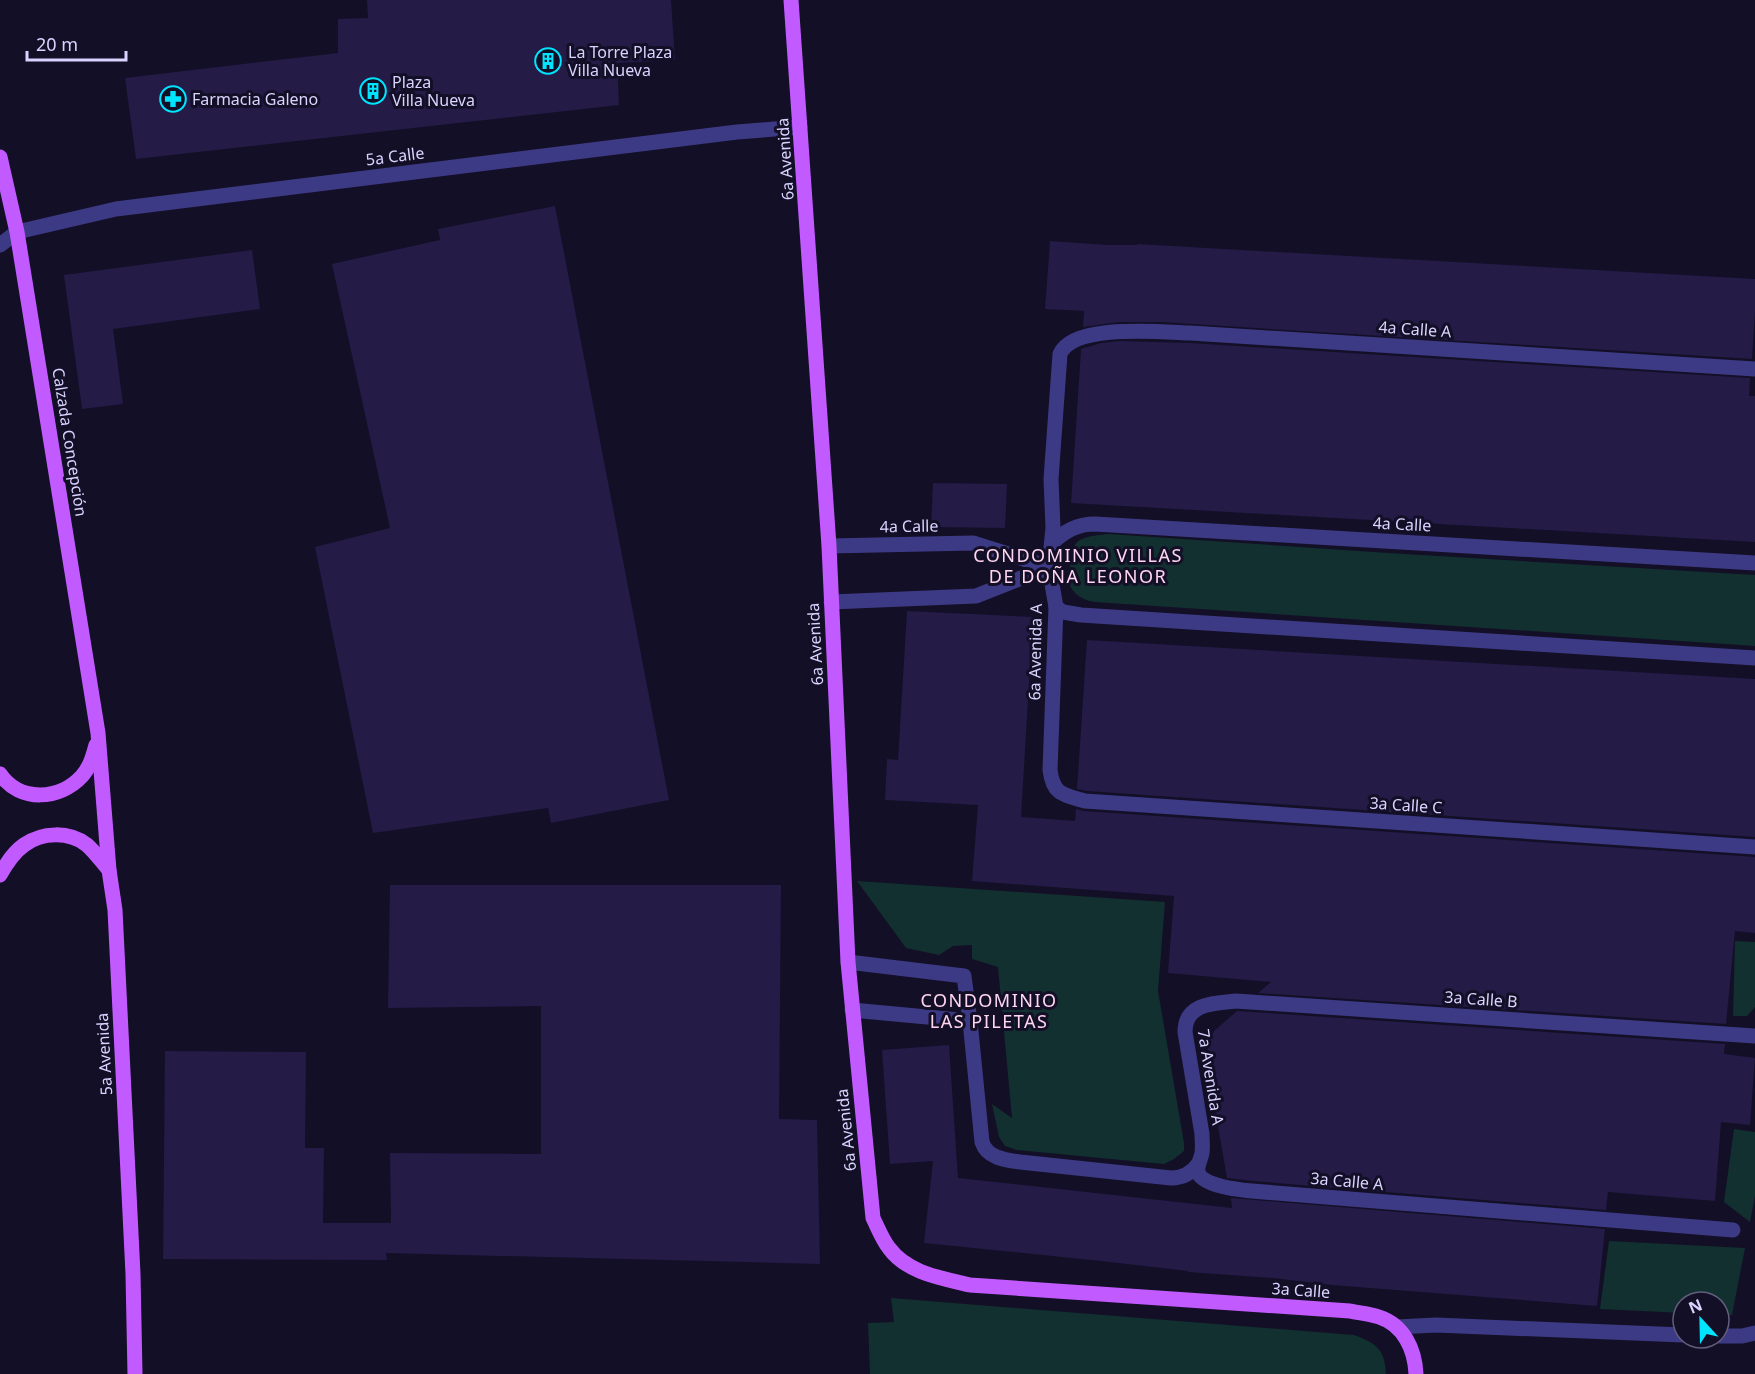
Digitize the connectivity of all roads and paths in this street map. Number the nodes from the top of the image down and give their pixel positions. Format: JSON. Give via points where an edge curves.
{"nodes":[{"id":1,"x":791,"y":0,"type":"edge"},
{"id":2,"x":800,"y":127,"type":"junction"},
{"id":3,"x":0,"y":157,"type":"edge"},
{"id":4,"x":17,"y":232,"type":"junction"},
{"id":5,"x":0,"y":245,"type":"edge"},
{"id":6,"x":1073,"y":340,"type":"joint"},
{"id":7,"x":1755,"y":369,"type":"edge"},
{"id":8,"x":1052,"y":543,"type":"junction"},
{"id":9,"x":829,"y":546,"type":"junction"},
{"id":10,"x":1755,"y":563,"type":"edge"},
{"id":11,"x":1049,"y":567,"type":"junction"},
{"id":12,"x":831,"y":602,"type":"junction"},
{"id":13,"x":1056,"y":607,"type":"junction"},
{"id":14,"x":1755,"y":658,"type":"edge"},
{"id":15,"x":98,"y":733,"type":"junction"},
{"id":16,"x":0,"y":774,"type":"edge"},
{"id":17,"x":1057,"y":791,"type":"joint"},
{"id":18,"x":1755,"y":847,"type":"edge"},
{"id":19,"x":109,"y":870,"type":"junction"},
{"id":20,"x":0,"y":874,"type":"edge"},
{"id":21,"x":848,"y":962,"type":"junction"},
{"id":22,"x":1204,"y":1005,"type":"joint"},
{"id":23,"x":852,"y":1010,"type":"junction"},
{"id":24,"x":970,"y":1021,"type":"junction"},
{"id":25,"x":1755,"y":1036,"type":"edge"},
{"id":26,"x":1199,"y":1163,"type":"junction"},
{"id":27,"x":1733,"y":1230,"type":"dead end"},
{"id":28,"x":915,"y":1270,"type":"joint"},
{"id":29,"x":1397,"y":1327,"type":"junction"},
{"id":30,"x":1755,"y":1333,"type":"edge"},
{"id":31,"x":1671,"y":1335,"type":"edge"},
{"id":32,"x":1731,"y":1336,"type":"edge"},
{"id":33,"x":135,"y":1374,"type":"edge"},
{"id":34,"x":1416,"y":1374,"type":"edge"}],
"edges":[{"from":1,"to":2,"type":"main road","name":"6a Avenida"},
{"from":2,"to":4,"type":"street","name":"5a Calle","via":[[116,209]]},
{"from":2,"to":9,"type":"main road","name":"6a Avenida"},
{"from":3,"to":4,"type":"main road","name":"Calzada Concepción"},
{"from":4,"to":5,"type":"street","name":"5a Calle"},
{"from":4,"to":15,"type":"main road","name":"Calzada Concepción"},
{"from":6,"to":7,"type":"street","name":"4a Calle A","via":[[1113,332],[1182,332]]},
{"from":6,"to":8,"type":"street","name":"6a Avenida A","via":[[1061,349],[1059,362],[1052,462]]},
{"from":8,"to":10,"type":"street","name":"4a Calle","via":[[1069,529],[1095,524]]},
{"from":8,"to":11,"type":"street","name":"6a Avenida A"},
{"from":9,"to":11,"type":"street","name":"4a Calle","via":[[973,543]]},
{"from":9,"to":12,"type":"main road","name":"6a Avenida"},
{"from":11,"to":12,"type":"street","via":[[976,596]]},
{"from":11,"to":13,"type":"street","name":"6a Avenida A"},
{"from":12,"to":21,"type":"main road","name":"6a Avenida"},
{"from":13,"to":14,"type":"street","via":[[1081,615]]},
{"from":13,"to":17,"type":"street","name":"6a Avenida A","via":[[1050,770]]},
{"from":15,"to":16,"type":"main road","via":[[84,774],[55,794],[36,796],[19,791]]},
{"from":15,"to":19,"type":"main road","name":"5a Avenida"},
{"from":17,"to":18,"type":"street","name":"3a Calle C","via":[[1085,801]]},
{"from":19,"to":20,"type":"main road","via":[[86,844],[54,835],[24,845]]},
{"from":19,"to":33,"type":"main road","name":"5a Avenida","via":[[115,910]]},
{"from":21,"to":23,"type":"main road","name":"6a Avenida"},
{"from":21,"to":24,"type":"street","via":[[964,976]]},
{"from":22,"to":25,"type":"street","name":"3a Calle B","via":[[1266,1002]]},
{"from":22,"to":26,"type":"street","name":"7a Avenida A","via":[[1185,1024],[1202,1134]]},
{"from":23,"to":24,"type":"street"},
{"from":23,"to":28,"type":"main road","name":"6a Avenida","via":[[873,1218],[888,1246]]},
{"from":24,"to":26,"type":"street","via":[[984,1147],[992,1155],[1005,1160],[1171,1178],[1186,1175]]},
{"from":26,"to":27,"type":"street","name":"3a Calle A","via":[[1198,1174],[1206,1181],[1252,1191]]},
{"from":28,"to":29,"type":"main road","name":"3a Calle","via":[[969,1285],[1350,1311],[1380,1317]]},
{"from":29,"to":31,"type":"street","name":"3a Calle","via":[[1436,1325]]},
{"from":29,"to":34,"type":"main road","via":[[1410,1344]]},
{"from":30,"to":32,"type":"street"}]}
